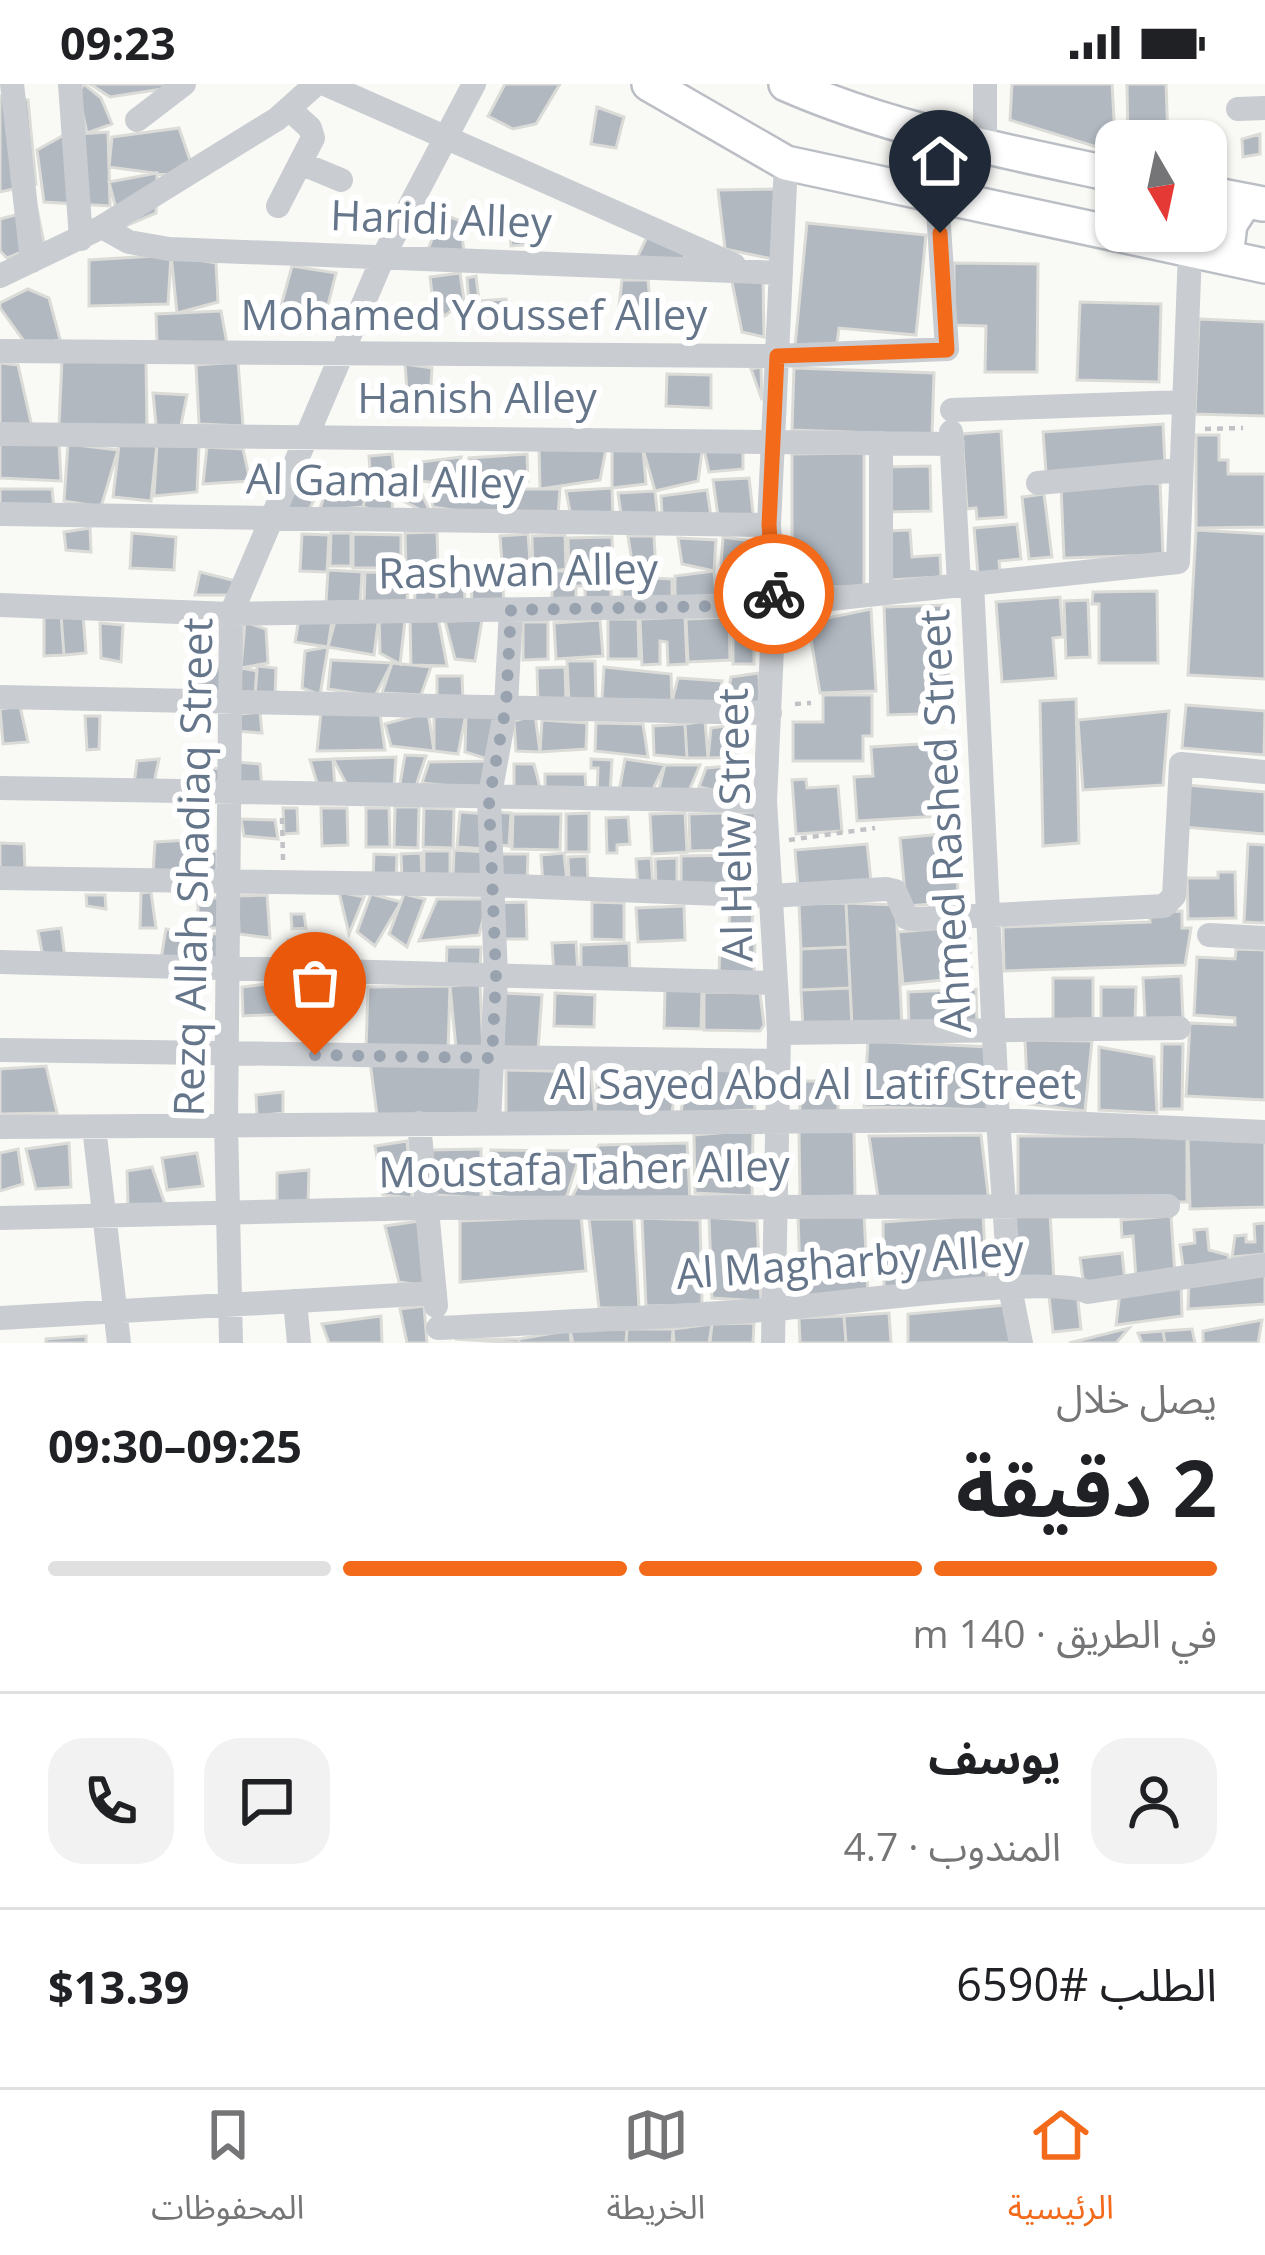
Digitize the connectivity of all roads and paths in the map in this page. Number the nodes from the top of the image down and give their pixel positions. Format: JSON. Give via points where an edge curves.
{"nodes":[{"id":1,"x":12,"y":84,"type":"edge"},
{"id":2,"x":70,"y":84,"type":"edge"},
{"id":3,"x":184,"y":84,"type":"edge"},
{"id":4,"x":325,"y":84,"type":"edge"},
{"id":5,"x":474,"y":84,"type":"edge"},
{"id":6,"x":650,"y":84,"type":"edge"},
{"id":7,"x":786,"y":84,"type":"edge"},
{"id":8,"x":985,"y":84,"type":"edge"},
{"id":9,"x":298,"y":94,"type":"edge"},
{"id":10,"x":856,"y":98,"type":"edge"},
{"id":11,"x":1265,"y":107,"type":"edge"},
{"id":12,"x":1238,"y":109,"type":"dead end"},
{"id":13,"x":137,"y":120,"type":"dead end"},
{"id":14,"x":441,"y":137,"type":"junction"},
{"id":15,"x":985,"y":147,"type":"junction"},
{"id":16,"x":300,"y":163,"type":"junction"},
{"id":17,"x":786,"y":163,"type":"junction"},
{"id":18,"x":1095,"y":171,"type":"edge"},
{"id":19,"x":341,"y":180,"type":"dead end"},
{"id":20,"x":937,"y":195,"type":"junction"},
{"id":21,"x":1255,"y":202,"type":"edge"},
{"id":22,"x":278,"y":206,"type":"dead end"},
{"id":23,"x":1095,"y":226,"type":"edge"},
{"id":24,"x":91,"y":233,"type":"junction"},
{"id":25,"x":1182,"y":252,"type":"edge"},
{"id":26,"x":1210,"y":252,"type":"edge"},
{"id":27,"x":384,"y":255,"type":"junction"},
{"id":28,"x":1226,"y":257,"type":"junction"},
{"id":29,"x":32,"y":261,"type":"junction"},
{"id":30,"x":1265,"y":266,"type":"edge"},
{"id":31,"x":748,"y":270,"type":"junction"},
{"id":32,"x":781,"y":273,"type":"junction"},
{"id":33,"x":0,"y":276,"type":"edge"},
{"id":34,"x":0,"y":352,"type":"edge"},
{"id":35,"x":343,"y":353,"type":"junction"},
{"id":36,"x":777,"y":356,"type":"junction"},
{"id":37,"x":1182,"y":402,"type":"junction"},
{"id":38,"x":1243,"y":428,"type":"dead end"},
{"id":39,"x":952,"y":429,"type":"junction"},
{"id":40,"x":1181,"y":429,"type":"junction"},
{"id":41,"x":0,"y":434,"type":"edge"},
{"id":42,"x":306,"y":436,"type":"junction"},
{"id":43,"x":881,"y":443,"type":"junction"},
{"id":44,"x":772,"y":444,"type":"junction"},
{"id":45,"x":1180,"y":470,"type":"junction"},
{"id":46,"x":1038,"y":483,"type":"dead end"},
{"id":47,"x":0,"y":514,"type":"edge"},
{"id":48,"x":268,"y":519,"type":"junction"},
{"id":49,"x":769,"y":525,"type":"junction"},
{"id":50,"x":966,"y":583,"type":"junction"},
{"id":51,"x":881,"y":592,"type":"junction"},
{"id":52,"x":0,"y":604,"type":"edge"},
{"id":53,"x":774,"y":605,"type":"junction"},
{"id":54,"x":511,"y":610,"type":"junction"},
{"id":55,"x":231,"y":614,"type":"junction"},
{"id":56,"x":0,"y":697,"type":"edge"},
{"id":57,"x":229,"y":701,"type":"junction"},
{"id":58,"x":506,"y":706,"type":"junction"},
{"id":59,"x":770,"y":713,"type":"junction"},
{"id":60,"x":1265,"y":772,"type":"edge"},
{"id":61,"x":0,"y":788,"type":"edge"},
{"id":62,"x":228,"y":795,"type":"junction"},
{"id":63,"x":281,"y":796,"type":"junction"},
{"id":64,"x":489,"y":800,"type":"junction"},
{"id":65,"x":765,"y":801,"type":"junction"},
{"id":66,"x":875,"y":828,"type":"dead end"},
{"id":67,"x":772,"y":843,"type":"junction"},
{"id":68,"x":0,"y":878,"type":"edge"},
{"id":69,"x":228,"y":883,"type":"junction"},
{"id":70,"x":283,"y":884,"type":"junction"},
{"id":71,"x":489,"y":885,"type":"junction"},
{"id":72,"x":770,"y":896,"type":"junction"},
{"id":73,"x":988,"y":912,"type":"junction"},
{"id":74,"x":1209,"y":935,"type":"dead end"},
{"id":75,"x":1265,"y":938,"type":"edge"},
{"id":76,"x":0,"y":962,"type":"edge"},
{"id":77,"x":227,"y":964,"type":"junction"},
{"id":78,"x":496,"y":977,"type":"junction"},
{"id":79,"x":776,"y":983,"type":"junction"},
{"id":80,"x":1180,"y":1028,"type":"dead end"},
{"id":81,"x":995,"y":1031,"type":"junction"},
{"id":82,"x":779,"y":1033,"type":"junction"},
{"id":83,"x":0,"y":1050,"type":"edge"},
{"id":84,"x":227,"y":1054,"type":"junction"},
{"id":85,"x":492,"y":1058,"type":"junction"},
{"id":86,"x":778,"y":1061,"type":"junction"},
{"id":87,"x":776,"y":1119,"type":"junction"},
{"id":88,"x":998,"y":1120,"type":"junction"},
{"id":89,"x":419,"y":1123,"type":"junction"},
{"id":90,"x":489,"y":1123,"type":"junction"},
{"id":91,"x":226,"y":1124,"type":"junction"},
{"id":92,"x":94,"y":1126,"type":"junction"},
{"id":93,"x":0,"y":1127,"type":"edge"},
{"id":94,"x":1265,"y":1132,"type":"edge"},
{"id":95,"x":777,"y":1205,"type":"junction"},
{"id":96,"x":1168,"y":1206,"type":"dead end"},
{"id":97,"x":426,"y":1208,"type":"junction"},
{"id":98,"x":1006,"y":1209,"type":"junction"},
{"id":99,"x":228,"y":1213,"type":"junction"},
{"id":100,"x":104,"y":1216,"type":"junction"},
{"id":101,"x":0,"y":1218,"type":"edge"},
{"id":102,"x":1265,"y":1265,"type":"edge"},
{"id":103,"x":1010,"y":1288,"type":"junction"},
{"id":104,"x":435,"y":1293,"type":"junction"},
{"id":105,"x":295,"y":1301,"type":"junction"},
{"id":106,"x":230,"y":1305,"type":"junction"},
{"id":107,"x":774,"y":1309,"type":"junction"},
{"id":108,"x":115,"y":1312,"type":"junction"},
{"id":109,"x":0,"y":1318,"type":"edge"},
{"id":110,"x":439,"y":1336,"type":"edge"},
{"id":111,"x":118,"y":1343,"type":"edge"},
{"id":112,"x":231,"y":1343,"type":"edge"},
{"id":113,"x":298,"y":1343,"type":"edge"},
{"id":114,"x":773,"y":1343,"type":"edge"},
{"id":115,"x":1021,"y":1343,"type":"edge"}],
"edges":[{"from":1,"to":29,"type":"street"},
{"from":2,"to":24,"type":"street"},
{"from":3,"to":13,"type":"street"},
{"from":4,"to":14,"type":"street"},
{"from":5,"to":14,"type":"street","name":"Rezq Allah Shadiaq Street"},
{"from":6,"to":17,"type":"main road"},
{"from":7,"to":10,"type":"main road"},
{"from":8,"to":15,"type":"street"},
{"from":9,"to":16,"type":"street","via":[[312,131]]},
{"from":9,"to":24,"type":"street"},
{"from":10,"to":15,"type":"main road"},
{"from":11,"to":12,"type":"street"},
{"from":14,"to":27,"type":"street","name":"Rezq Allah Shadiaq Street"},
{"from":14,"to":31,"type":"street"},
{"from":15,"to":18,"type":"main road"},
{"from":16,"to":19,"type":"street"},
{"from":16,"to":22,"type":"street"},
{"from":17,"to":20,"type":"main road"},
{"from":17,"to":32,"type":"street","name":"Al Helw Street"},
{"from":20,"to":23,"type":"main road"},
{"from":20,"to":36,"type":"street","name":"Mohamed Youssef Alley","via":[[947,350]]},
{"from":21,"to":28,"type":"main road","via":[[1230,224]]},
{"from":24,"to":27,"type":"street","name":"Haridi Alley","via":[[170,249]]},
{"from":24,"to":29,"type":"street"},
{"from":25,"to":37,"type":"street"},
{"from":26,"to":28,"type":"main road"},
{"from":27,"to":31,"type":"street","name":"Haridi Alley"},
{"from":27,"to":35,"type":"street","name":"Rezq Allah Shadiaq Street"},
{"from":28,"to":30,"type":"main road"},
{"from":29,"to":33,"type":"street"},
{"from":31,"to":32,"type":"street","name":"Haridi Alley"},
{"from":32,"to":36,"type":"street","name":"Al Helw Street"},
{"from":34,"to":35,"type":"street","name":"Mohamed Youssef Alley"},
{"from":35,"to":36,"type":"street","name":"Mohamed Youssef Alley"},
{"from":35,"to":42,"type":"street","name":"Rezq Allah Shadiaq Street"},
{"from":36,"to":44,"type":"street","name":"Al Helw Street"},
{"from":37,"to":39,"type":"street","name":"Hanish Alley"},
{"from":37,"to":40,"type":"street"},
{"from":38,"to":40,"type":"path"},
{"from":39,"to":43,"type":"street","name":"Hanish Alley"},
{"from":39,"to":50,"type":"street","name":"Ahmed Rashed Street"},
{"from":40,"to":45,"type":"street"},
{"from":41,"to":42,"type":"street","name":"Hanish Alley"},
{"from":42,"to":44,"type":"street","name":"Hanish Alley"},
{"from":42,"to":48,"type":"street","name":"Rezq Allah Shadiaq Street"},
{"from":43,"to":44,"type":"street","name":"Hanish Alley"},
{"from":43,"to":51,"type":"street"},
{"from":44,"to":49,"type":"street","name":"Al Helw Street"},
{"from":45,"to":46,"type":"street"},
{"from":45,"to":50,"type":"street","name":"Rashwan Alley","via":[[1178,562]]},
{"from":47,"to":48,"type":"street","name":"Al Gamal Alley"},
{"from":48,"to":49,"type":"street","name":"Al Gamal Alley"},
{"from":48,"to":55,"type":"street","name":"Rezq Allah Shadiaq Street"},
{"from":49,"to":53,"type":"street","name":"Al Helw Street"},
{"from":50,"to":51,"type":"street","name":"Rashwan Alley"},
{"from":50,"to":73,"type":"street","name":"Ahmed Rashed Street"},
{"from":51,"to":53,"type":"street","name":"Rashwan Alley"},
{"from":52,"to":55,"type":"street","name":"Rashwan Alley"},
{"from":53,"to":54,"type":"street","name":"Rashwan Alley"},
{"from":53,"to":59,"type":"street","name":"Al Helw Street"},
{"from":54,"to":55,"type":"street","name":"Rashwan Alley"},
{"from":54,"to":58,"type":"street"},
{"from":55,"to":57,"type":"street","name":"Rezq Allah Shadiaq Street"},
{"from":56,"to":57,"type":"street"},
{"from":57,"to":58,"type":"street"},
{"from":57,"to":62,"type":"street","name":"Rezq Allah Shadiaq Street"},
{"from":58,"to":59,"type":"street"},
{"from":58,"to":64,"type":"street"},
{"from":59,"to":65,"type":"street","name":"Al Helw Street"},
{"from":60,"to":73,"type":"street","via":[[1181,764],[1172,903]]},
{"from":61,"to":62,"type":"street"},
{"from":62,"to":63,"type":"street"},
{"from":62,"to":69,"type":"street","name":"Rezq Allah Shadiaq Street"},
{"from":63,"to":64,"type":"street"},
{"from":63,"to":70,"type":"path"},
{"from":64,"to":65,"type":"street"},
{"from":64,"to":71,"type":"street"},
{"from":65,"to":67,"type":"street","name":"Al Helw Street"},
{"from":66,"to":67,"type":"path"},
{"from":67,"to":72,"type":"street","name":"Al Helw Street"},
{"from":68,"to":69,"type":"street"},
{"from":69,"to":70,"type":"street"},
{"from":69,"to":77,"type":"street","name":"Rezq Allah Shadiaq Street"},
{"from":70,"to":71,"type":"street"},
{"from":71,"to":72,"type":"street"},
{"from":71,"to":78,"type":"street"},
{"from":72,"to":73,"type":"street","via":[[886,889],[900,896],[908,918]]},
{"from":72,"to":79,"type":"street","name":"Al Helw Street"},
{"from":73,"to":81,"type":"street","name":"Ahmed Rashed Street"},
{"from":74,"to":75,"type":"street"},
{"from":76,"to":77,"type":"street"},
{"from":77,"to":78,"type":"street"},
{"from":77,"to":84,"type":"street","name":"Rezq Allah Shadiaq Street"},
{"from":78,"to":79,"type":"street"},
{"from":78,"to":85,"type":"street"},
{"from":79,"to":82,"type":"street","name":"Al Helw Street"},
{"from":80,"to":81,"type":"street"},
{"from":81,"to":82,"type":"street"},
{"from":81,"to":88,"type":"street","name":"Ahmed Rashed Street"},
{"from":82,"to":86,"type":"street","name":"Al Helw Street"},
{"from":83,"to":84,"type":"street"},
{"from":84,"to":85,"type":"street"},
{"from":84,"to":91,"type":"street","name":"Rezq Allah Shadiaq Street"},
{"from":85,"to":86,"type":"street"},
{"from":85,"to":90,"type":"street"},
{"from":86,"to":87,"type":"street","name":"Al Helw Street"},
{"from":87,"to":88,"type":"street","name":"Al Sayed Abd Al Latif Street"},
{"from":87,"to":90,"type":"street","name":"Al Sayed Abd Al Latif Street"},
{"from":87,"to":95,"type":"street","name":"Al Helw Street"},
{"from":88,"to":94,"type":"street","name":"Al Sayed Abd Al Latif Street"},
{"from":88,"to":98,"type":"street","name":"Ahmed Rashed Street"},
{"from":89,"to":90,"type":"street","name":"Al Sayed Abd Al Latif Street"},
{"from":89,"to":91,"type":"street","name":"Al Sayed Abd Al Latif Street"},
{"from":89,"to":97,"type":"street"},
{"from":91,"to":92,"type":"street","name":"Al Sayed Abd Al Latif Street"},
{"from":91,"to":99,"type":"street","name":"Rezq Allah Shadiaq Street"},
{"from":92,"to":93,"type":"street","name":"Al Sayed Abd Al Latif Street"},
{"from":92,"to":100,"type":"street"},
{"from":95,"to":97,"type":"street","name":"Moustafa Taher Alley"},
{"from":95,"to":98,"type":"street","name":"Moustafa Taher Alley"},
{"from":95,"to":107,"type":"street","name":"Al Helw Street"},
{"from":96,"to":98,"type":"street","name":"Moustafa Taher Alley"},
{"from":97,"to":99,"type":"street","name":"Moustafa Taher Alley"},
{"from":97,"to":104,"type":"street"},
{"from":98,"to":103,"type":"street","name":"Ahmed Rashed Street"},
{"from":99,"to":100,"type":"street","name":"Moustafa Taher Alley"},
{"from":99,"to":106,"type":"street","name":"Rezq Allah Shadiaq Street"},
{"from":100,"to":101,"type":"street","name":"Moustafa Taher Alley"},
{"from":100,"to":108,"type":"street"},
{"from":102,"to":103,"type":"street","name":"Al Magharby Alley","via":[[1088,1292]]},
{"from":103,"to":107,"type":"street","name":"Al Magharby Alley"},
{"from":103,"to":115,"type":"street","name":"Ahmed Rashed Street"},
{"from":104,"to":105,"type":"street"},
{"from":104,"to":110,"type":"street"},
{"from":105,"to":106,"type":"street"},
{"from":105,"to":113,"type":"street"},
{"from":106,"to":108,"type":"street"},
{"from":106,"to":112,"type":"street","name":"Rezq Allah Shadiaq Street"},
{"from":107,"to":110,"type":"street","name":"Al Magharby Alley"},
{"from":107,"to":114,"type":"street","name":"Al Helw Street"},
{"from":108,"to":109,"type":"street"},
{"from":108,"to":111,"type":"street"}]}
